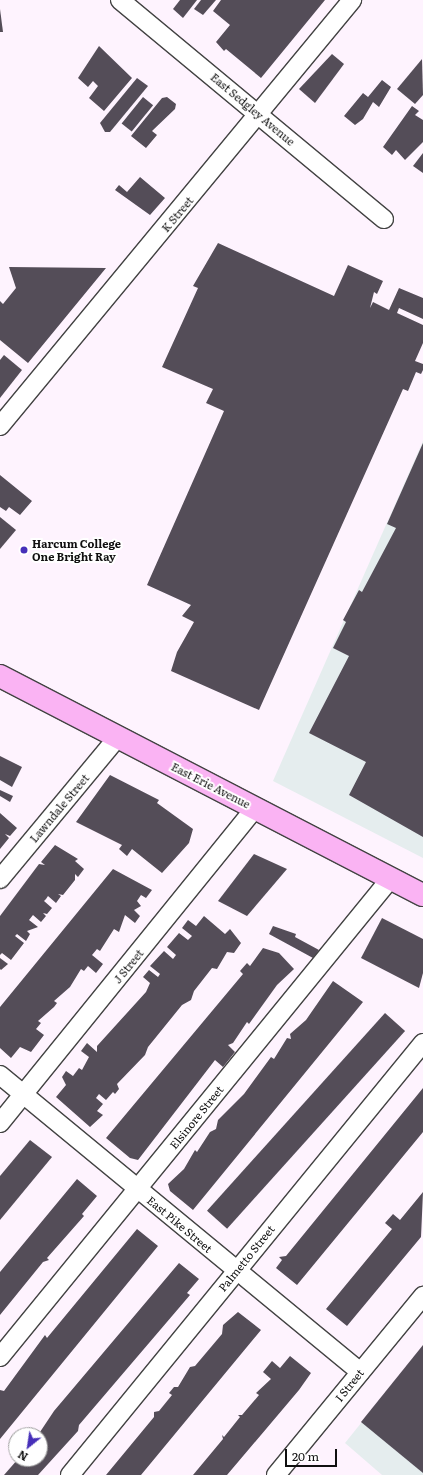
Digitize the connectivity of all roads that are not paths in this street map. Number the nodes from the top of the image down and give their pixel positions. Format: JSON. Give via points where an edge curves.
{"nodes":[{"id":1,"x":120,"y":0,"type":"edge"},
{"id":2,"x":352,"y":0,"type":"edge"},
{"id":3,"x":259,"y":114,"type":"junction"},
{"id":4,"x":384,"y":219,"type":"dead end"},
{"id":5,"x":0,"y":426,"type":"edge"},
{"id":6,"x":0,"y":676,"type":"edge"},
{"id":7,"x":118,"y":737,"type":"junction"},
{"id":8,"x":255,"y":808,"type":"junction"},
{"id":9,"x":391,"y":878,"type":"junction"},
{"id":10,"x":0,"y":879,"type":"edge"},
{"id":11,"x":423,"y":895,"type":"edge"},
{"id":12,"x":423,"y":1043,"type":"edge"},
{"id":13,"x":0,"y":1075,"type":"edge"},
{"id":14,"x":23,"y":1095,"type":"junction"},
{"id":15,"x":0,"y":1123,"type":"edge"},
{"id":16,"x":137,"y":1189,"type":"junction"},
{"id":17,"x":236,"y":1270,"type":"junction"},
{"id":18,"x":423,"y":1296,"type":"edge"},
{"id":19,"x":0,"y":1357,"type":"edge"},
{"id":20,"x":360,"y":1372,"type":"junction"},
{"id":21,"x":70,"y":1475,"type":"edge"},
{"id":22,"x":276,"y":1475,"type":"edge"}],
"edges":[{"from":1,"to":3,"type":"street","name":"East Sedgley Avenue"},
{"from":2,"to":3,"type":"street","name":"K Street"},
{"from":3,"to":4,"type":"street","name":"East Sedgley Avenue"},
{"from":3,"to":5,"type":"street","name":"K Street"},
{"from":6,"to":7,"type":"main road","name":"East Erie Avenue"},
{"from":7,"to":8,"type":"main road","name":"East Erie Avenue"},
{"from":7,"to":10,"type":"street","name":"Lawndale Street"},
{"from":8,"to":9,"type":"main road","name":"East Erie Avenue"},
{"from":8,"to":14,"type":"street","name":"J Street"},
{"from":9,"to":11,"type":"main road","name":"East Erie Avenue"},
{"from":9,"to":16,"type":"street","name":"Elsinore Street"},
{"from":12,"to":17,"type":"street","name":"Palmetto Street"},
{"from":13,"to":14,"type":"street","name":"East Pike Street"},
{"from":14,"to":15,"type":"street","name":"J Street"},
{"from":14,"to":16,"type":"street","name":"East Pike Street"},
{"from":16,"to":17,"type":"street","name":"East Pike Street"},
{"from":16,"to":19,"type":"street","name":"Elsinore Street"},
{"from":17,"to":20,"type":"street","name":"East Pike Street"},
{"from":17,"to":21,"type":"street","name":"Palmetto Street"},
{"from":18,"to":20,"type":"street","name":"I Street"},
{"from":20,"to":22,"type":"street","name":"I Street"}]}
